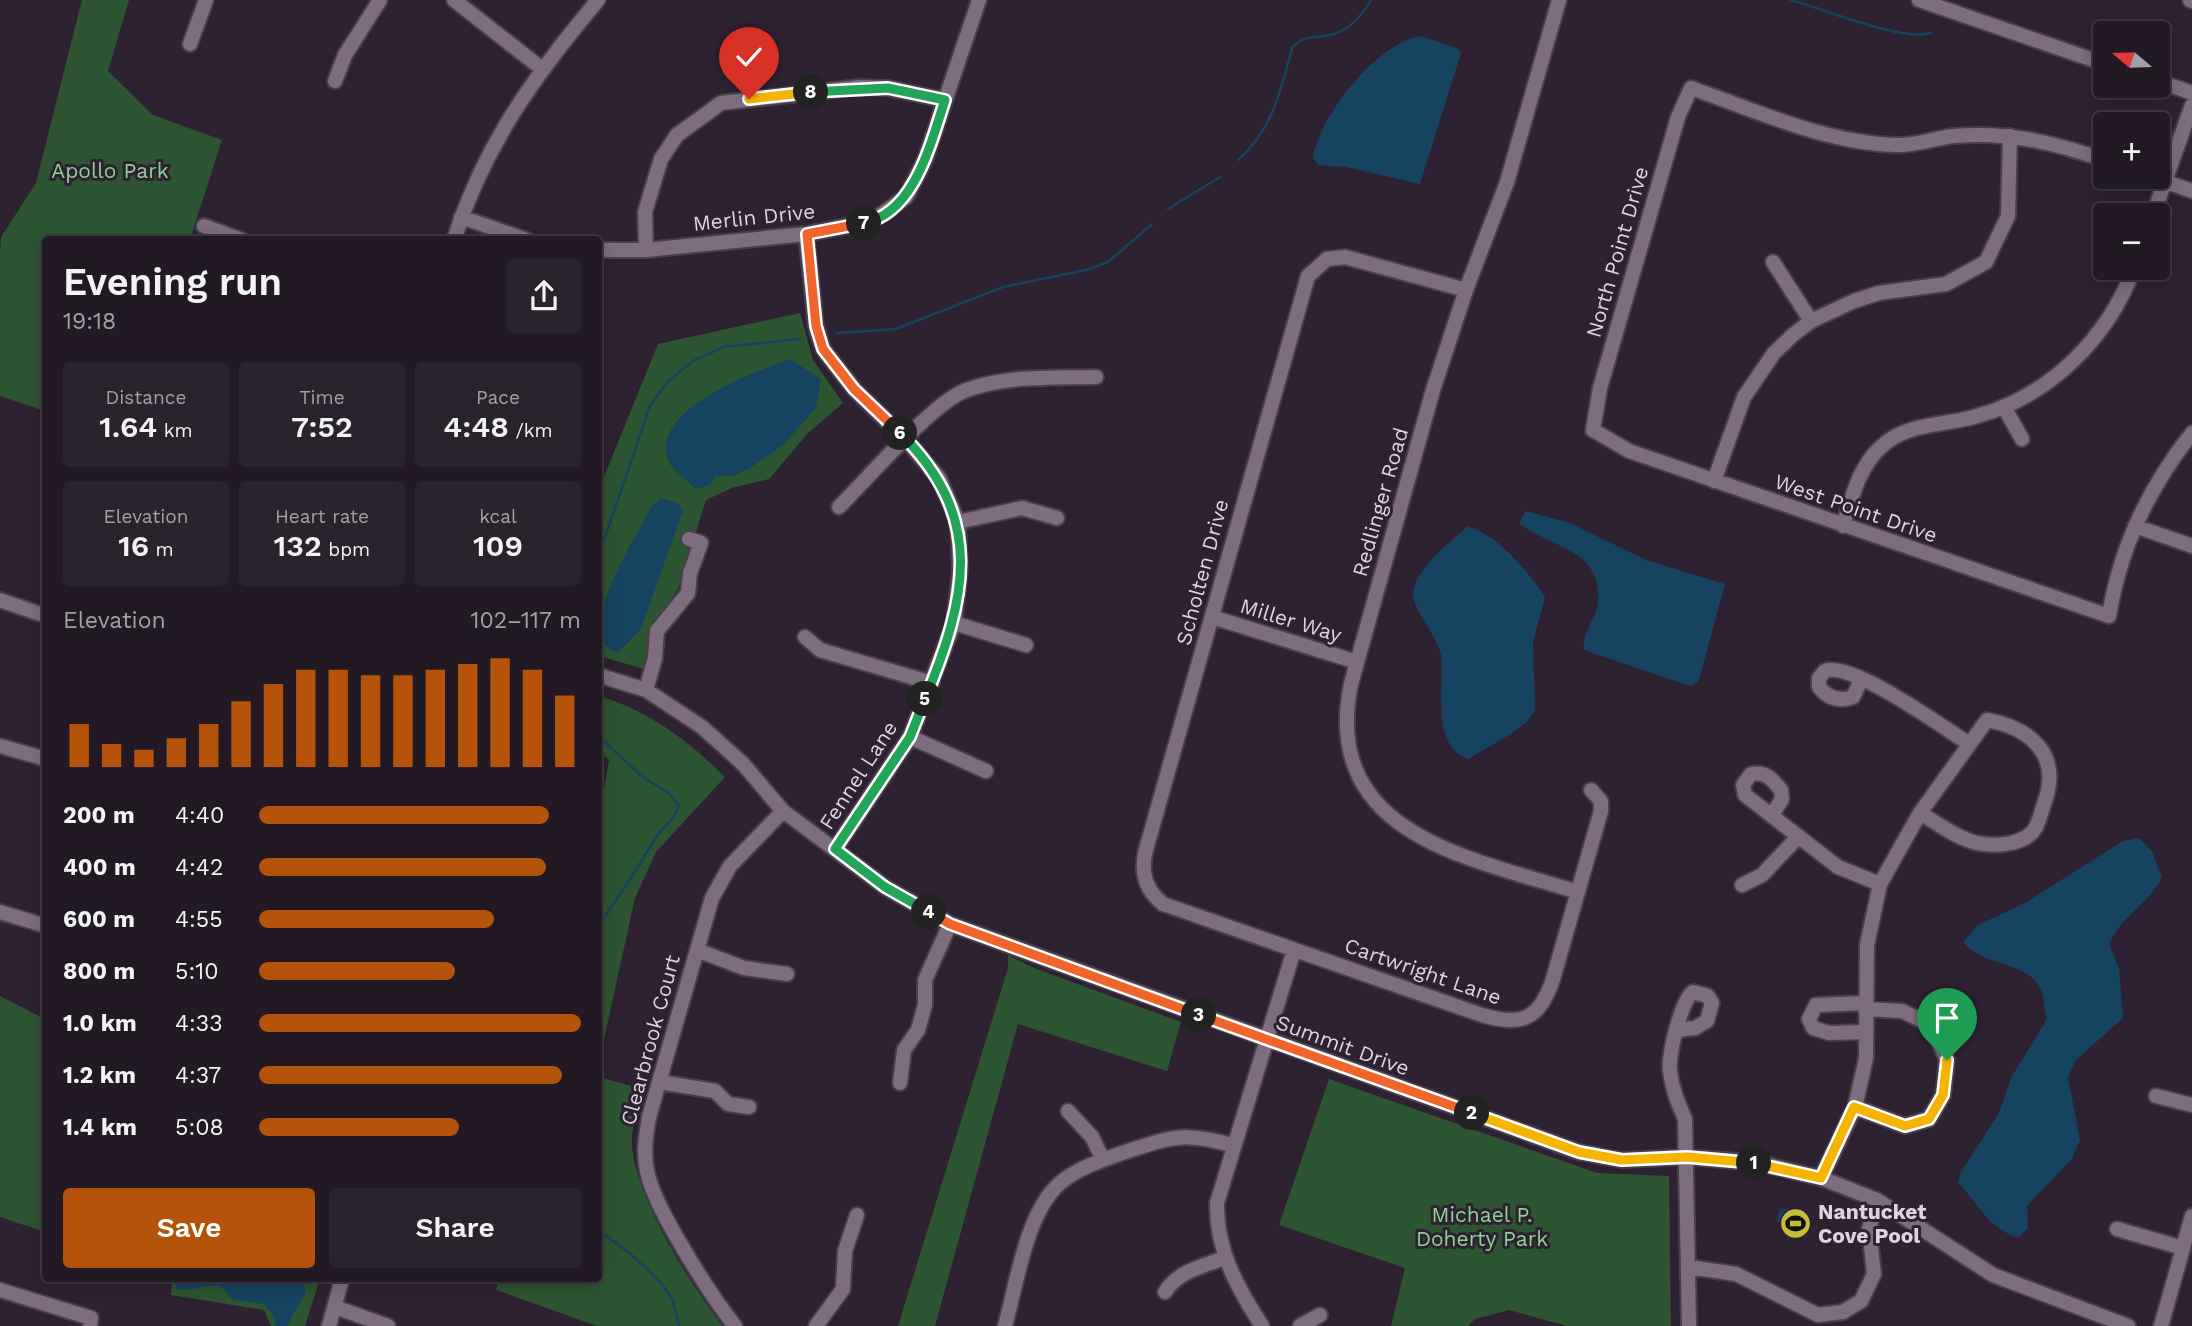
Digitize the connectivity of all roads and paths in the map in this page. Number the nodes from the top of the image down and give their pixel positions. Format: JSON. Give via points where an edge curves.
{"nodes":[{"id":1,"x":206,"y":0,"type":"edge"},
{"id":2,"x":380,"y":0,"type":"edge"},
{"id":3,"x":454,"y":0,"type":"edge"},
{"id":4,"x":598,"y":0,"type":"edge"},
{"id":5,"x":979,"y":0,"type":"edge"},
{"id":6,"x":1559,"y":0,"type":"edge"},
{"id":7,"x":1919,"y":0,"type":"edge"},
{"id":8,"x":190,"y":44,"type":"dead end"},
{"id":9,"x":2093,"y":60,"type":"edge"},
{"id":10,"x":541,"y":68,"type":"junction"},
{"id":11,"x":335,"y":81,"type":"dead end"},
{"id":12,"x":2170,"y":86,"type":"edge"},
{"id":13,"x":2192,"y":93,"type":"edge"},
{"id":14,"x":945,"y":100,"type":"junction"},
{"id":15,"x":2192,"y":105,"type":"edge"},
{"id":16,"x":2010,"y":136,"type":"junction"},
{"id":17,"x":2170,"y":153,"type":"edge"},
{"id":18,"x":2093,"y":156,"type":"edge"},
{"id":19,"x":2170,"y":183,"type":"edge"},
{"id":20,"x":2192,"y":191,"type":"edge"},
{"id":21,"x":461,"y":217,"type":"junction"},
{"id":22,"x":204,"y":226,"type":"dead end"},
{"id":23,"x":807,"y":234,"type":"junction"},
{"id":24,"x":231,"y":236,"type":"edge"},
{"id":25,"x":455,"y":236,"type":"edge"},
{"id":26,"x":516,"y":236,"type":"edge"},
{"id":27,"x":602,"y":250,"type":"edge"},
{"id":28,"x":646,"y":250,"type":"junction"},
{"id":29,"x":1773,"y":262,"type":"dead end"},
{"id":30,"x":2129,"y":280,"type":"edge"},
{"id":31,"x":1466,"y":290,"type":"junction"},
{"id":32,"x":1811,"y":321,"type":"junction"},
{"id":33,"x":1096,"y":377,"type":"dead end"},
{"id":34,"x":2004,"y":407,"type":"junction"},
{"id":35,"x":1593,"y":430,"type":"joint"},
{"id":36,"x":2192,"y":433,"type":"edge"},
{"id":37,"x":2022,"y":439,"type":"dead end"},
{"id":38,"x":906,"y":440,"type":"junction"},
{"id":39,"x":1714,"y":481,"type":"junction"},
{"id":40,"x":839,"y":507,"type":"dead end"},
{"id":41,"x":1056,"y":518,"type":"dead end"},
{"id":42,"x":958,"y":522,"type":"junction"},
{"id":43,"x":1843,"y":526,"type":"junction"},
{"id":44,"x":2135,"y":526,"type":"junction"},
{"id":45,"x":689,"y":539,"type":"dead end"},
{"id":46,"x":2192,"y":546,"type":"edge"},
{"id":47,"x":0,"y":600,"type":"edge"},
{"id":48,"x":42,"y":615,"type":"edge"},
{"id":49,"x":1212,"y":617,"type":"junction"},
{"id":50,"x":954,"y":623,"type":"junction"},
{"id":51,"x":805,"y":637,"type":"dead end"},
{"id":52,"x":1026,"y":645,"type":"dead end"},
{"id":53,"x":1357,"y":662,"type":"junction"},
{"id":54,"x":602,"y":676,"type":"edge"},
{"id":55,"x":1861,"y":680,"type":"dead end"},
{"id":56,"x":932,"y":683,"type":"junction"},
{"id":57,"x":646,"y":690,"type":"junction"},
{"id":58,"x":910,"y":737,"type":"junction"},
{"id":59,"x":1968,"y":743,"type":"junction"},
{"id":60,"x":0,"y":746,"type":"edge"},
{"id":61,"x":42,"y":758,"type":"edge"},
{"id":62,"x":986,"y":771,"type":"dead end"},
{"id":63,"x":1591,"y":790,"type":"dead end"},
{"id":64,"x":783,"y":811,"type":"junction"},
{"id":65,"x":1920,"y":813,"type":"junction"},
{"id":66,"x":1772,"y":815,"type":"dead end"},
{"id":67,"x":1797,"y":838,"type":"junction"},
{"id":68,"x":835,"y":849,"type":"junction"},
{"id":69,"x":1742,"y":884,"type":"dead end"},
{"id":70,"x":1880,"y":884,"type":"junction"},
{"id":71,"x":1578,"y":892,"type":"junction"},
{"id":72,"x":0,"y":912,"type":"edge"},
{"id":73,"x":950,"y":924,"type":"junction"},
{"id":74,"x":42,"y":925,"type":"edge"},
{"id":75,"x":697,"y":950,"type":"junction"},
{"id":76,"x":1294,"y":950,"type":"junction"},
{"id":77,"x":787,"y":974,"type":"dead end"},
{"id":78,"x":1865,"y":1006,"type":"junction"},
{"id":79,"x":1677,"y":1030,"type":"dead end"},
{"id":80,"x":1865,"y":1032,"type":"junction"},
{"id":81,"x":1265,"y":1039,"type":"junction"},
{"id":82,"x":659,"y":1082,"type":"junction"},
{"id":83,"x":900,"y":1083,"type":"dead end"},
{"id":84,"x":2156,"y":1096,"type":"dead end"},
{"id":85,"x":2192,"y":1105,"type":"edge"},
{"id":86,"x":750,"y":1107,"type":"dead end"},
{"id":87,"x":1854,"y":1107,"type":"junction"},
{"id":88,"x":1068,"y":1111,"type":"dead end"},
{"id":89,"x":1232,"y":1145,"type":"junction"},
{"id":90,"x":1687,"y":1157,"type":"junction"},
{"id":91,"x":1103,"y":1160,"type":"junction"},
{"id":92,"x":1821,"y":1178,"type":"junction"},
{"id":93,"x":1877,"y":1200,"type":"junction"},
{"id":94,"x":857,"y":1215,"type":"dead end"},
{"id":95,"x":2192,"y":1216,"type":"edge"},
{"id":96,"x":2117,"y":1229,"type":"dead end"},
{"id":97,"x":2183,"y":1248,"type":"junction"},
{"id":98,"x":1225,"y":1258,"type":"junction"},
{"id":99,"x":1689,"y":1267,"type":"junction"},
{"id":100,"x":341,"y":1282,"type":"edge"},
{"id":101,"x":0,"y":1290,"type":"edge"},
{"id":102,"x":1165,"y":1292,"type":"dead end"},
{"id":103,"x":335,"y":1307,"type":"junction"},
{"id":104,"x":1320,"y":1315,"type":"dead end"},
{"id":105,"x":90,"y":1322,"type":"edge"},
{"id":106,"x":329,"y":1326,"type":"edge"},
{"id":107,"x":388,"y":1326,"type":"edge"},
{"id":108,"x":735,"y":1326,"type":"edge"},
{"id":109,"x":816,"y":1326,"type":"edge"},
{"id":110,"x":1004,"y":1326,"type":"edge"},
{"id":111,"x":1262,"y":1326,"type":"edge"},
{"id":112,"x":1300,"y":1326,"type":"edge"},
{"id":113,"x":1689,"y":1326,"type":"edge"},
{"id":114,"x":2128,"y":1326,"type":"edge"},
{"id":115,"x":2161,"y":1326,"type":"edge"}],
"edges":[{"from":1,"to":8,"type":"street"},
{"from":2,"to":11,"type":"street","via":[[345,55]]},
{"from":3,"to":10,"type":"street"},
{"from":4,"to":10,"type":"street"},
{"from":5,"to":14,"type":"street","name":"Merlin Drive"},
{"from":6,"to":31,"type":"street","name":"Redlinger Road","via":[[1507,182]]},
{"from":7,"to":9,"type":"street"},
{"from":10,"to":21,"type":"street","via":[[507,120]]},
{"from":12,"to":13,"type":"street"},
{"from":14,"to":23,"type":"street","name":"Merlin Drive","via":[[925,160],[906,197],[872,221]]},
{"from":14,"to":28,"type":"street","via":[[859,87],[721,103],[677,135],[661,159],[645,212]]},
{"from":15,"to":17,"type":"street"},
{"from":16,"to":18,"type":"street","via":[[2043,140]]},
{"from":16,"to":32,"type":"street","via":[[2008,216],[1986,262],[1946,284],[1879,293]]},
{"from":16,"to":35,"type":"street","name":"North Point Drive","via":[[1954,136],[1898,146],[1838,139],[1690,88],[1600,388]]},
{"from":19,"to":20,"type":"street"},
{"from":21,"to":25,"type":"street"},
{"from":21,"to":26,"type":"street"},
{"from":22,"to":24,"type":"street"},
{"from":23,"to":28,"type":"street","name":"Merlin Drive"},
{"from":23,"to":38,"type":"street","name":"Fennel Lane","via":[[816,326],[823,349],[854,389]]},
{"from":27,"to":28,"type":"street","name":"Merlin Drive"},
{"from":29,"to":32,"type":"street"},
{"from":30,"to":34,"type":"street","via":[[2102,329],[2074,360],[2030,394]]},
{"from":31,"to":49,"type":"street","name":"Scholten Drive","via":[[1359,259],[1327,259],[1311,270]]},
{"from":31,"to":53,"type":"street","name":"Redlinger Road","via":[[1433,390]]},
{"from":32,"to":39,"type":"street","via":[[1783,343],[1759,373],[1739,409]]},
{"from":33,"to":38,"type":"street","via":[[1013,378],[962,392]]},
{"from":34,"to":37,"type":"street"},
{"from":34,"to":43,"type":"street","via":[[1913,428],[1884,443],[1864,467]]},
{"from":35,"to":39,"type":"street","name":"West Point Drive","via":[[1629,450]]},
{"from":36,"to":44,"type":"street","via":[[2163,472]]},
{"from":38,"to":40,"type":"street"},
{"from":38,"to":42,"type":"street","name":"Fennel Lane","via":[[939,478]]},
{"from":39,"to":43,"type":"street","name":"West Point Drive"},
{"from":41,"to":42,"type":"street","via":[[1022,508]]},
{"from":42,"to":50,"type":"street","name":"Fennel Lane","via":[[960,570]]},
{"from":43,"to":44,"type":"street","name":"West Point Drive","via":[[2109,616],[2113,588]]},
{"from":44,"to":46,"type":"street"},
{"from":45,"to":57,"type":"street","via":[[701,543],[688,593],[657,631]]},
{"from":47,"to":48,"type":"street"},
{"from":49,"to":53,"type":"street","name":"Miller Way"},
{"from":49,"to":76,"type":"street","name":"Scholten Drive","via":[[1144,853],[1143,871],[1148,890],[1163,904]]},
{"from":50,"to":52,"type":"street"},
{"from":50,"to":56,"type":"street","name":"Fennel Lane"},
{"from":51,"to":56,"type":"street","via":[[820,650]]},
{"from":53,"to":71,"type":"street","name":"Redlinger Road","via":[[1346,708],[1346,734],[1353,763],[1380,808],[1426,841]]},
{"from":54,"to":57,"type":"street","name":"Summit Drive"},
{"from":55,"to":59,"type":"street","via":[[1899,696]]},
{"from":56,"to":58,"type":"street","name":"Fennel Lane"},
{"from":57,"to":64,"type":"street","name":"Summit Drive","via":[[702,727],[743,764]]},
{"from":58,"to":62,"type":"street"},
{"from":58,"to":68,"type":"street","name":"Fennel Lane"},
{"from":59,"to":65,"type":"street"},
{"from":59,"to":65,"type":"street","via":[[1987,720],[2010,724],[2041,746],[2052,776],[2035,830],[2010,845],[1976,843]]},
{"from":60,"to":61,"type":"street"},
{"from":63,"to":71,"type":"street","name":"Cartwright Lane","via":[[1601,802],[1601,811]]},
{"from":64,"to":68,"type":"street","name":"Summit Drive"},
{"from":64,"to":75,"type":"street","name":"Clearbrook Court","via":[[730,866],[712,898]]},
{"from":65,"to":70,"type":"street"},
{"from":66,"to":67,"type":"street"},
{"from":67,"to":69,"type":"street","via":[[1762,875]]},
{"from":67,"to":70,"type":"street","via":[[1838,867]]},
{"from":68,"to":73,"type":"street","name":"Summit Drive","via":[[885,887]]},
{"from":70,"to":78,"type":"street","via":[[1867,945]]},
{"from":71,"to":76,"type":"street","name":"Cartwright Lane","via":[[1547,997],[1537,1012],[1520,1020],[1490,1018]]},
{"from":72,"to":74,"type":"street"},
{"from":73,"to":81,"type":"street","name":"Summit Drive"},
{"from":73,"to":83,"type":"street","via":[[925,980],[925,1005],[918,1030],[904,1050]]},
{"from":75,"to":77,"type":"street","via":[[744,968]]},
{"from":75,"to":82,"type":"street","name":"Clearbrook Court"},
{"from":76,"to":81,"type":"street"},
{"from":78,"to":80,"type":"street"},
{"from":78,"to":80,"type":"street","via":[[1816,1005],[1809,1019],[1813,1028],[1829,1033]]},
{"from":78,"to":87,"type":"street","via":[[1902,1011],[1931,1025],[1947,1060],[1943,1095],[1929,1119],[1905,1126]]},
{"from":79,"to":90,"type":"street","via":[[1669,1067],[1685,1119]]},
{"from":80,"to":87,"type":"street","via":[[1866,1058]]},
{"from":81,"to":89,"type":"street"},
{"from":81,"to":90,"type":"street","name":"Summit Drive","via":[[1579,1152],[1622,1160]]},
{"from":82,"to":86,"type":"street","via":[[715,1091],[728,1104]]},
{"from":82,"to":108,"type":"street","name":"Clearbrook Court","via":[[644,1145],[647,1172],[655,1195],[719,1307]]},
{"from":84,"to":85,"type":"street"},
{"from":87,"to":92,"type":"street"},
{"from":88,"to":91,"type":"street","via":[[1092,1137]]},
{"from":89,"to":91,"type":"street","via":[[1177,1135]]},
{"from":89,"to":98,"type":"street","via":[[1217,1203]]},
{"from":90,"to":92,"type":"street","name":"Summit Drive","via":[[1760,1163]]},
{"from":90,"to":99,"type":"street"},
{"from":91,"to":110,"type":"street","via":[[1061,1182],[1042,1205]]},
{"from":92,"to":93,"type":"street","name":"Summit Drive"},
{"from":93,"to":99,"type":"street","via":[[1869,1229],[1874,1274],[1861,1301],[1843,1312],[1818,1315],[1736,1274]]},
{"from":93,"to":114,"type":"street","name":"Summit Drive","via":[[1993,1275]]},
{"from":94,"to":109,"type":"street","via":[[845,1251],[843,1289]]},
{"from":95,"to":97,"type":"street"},
{"from":96,"to":97,"type":"street"},
{"from":97,"to":115,"type":"street"},
{"from":98,"to":102,"type":"street","via":[[1185,1273]]},
{"from":98,"to":111,"type":"street"},
{"from":99,"to":113,"type":"street"},
{"from":100,"to":103,"type":"street"},
{"from":101,"to":105,"type":"street"},
{"from":103,"to":106,"type":"street"},
{"from":103,"to":107,"type":"street"},
{"from":104,"to":112,"type":"street"}]}
